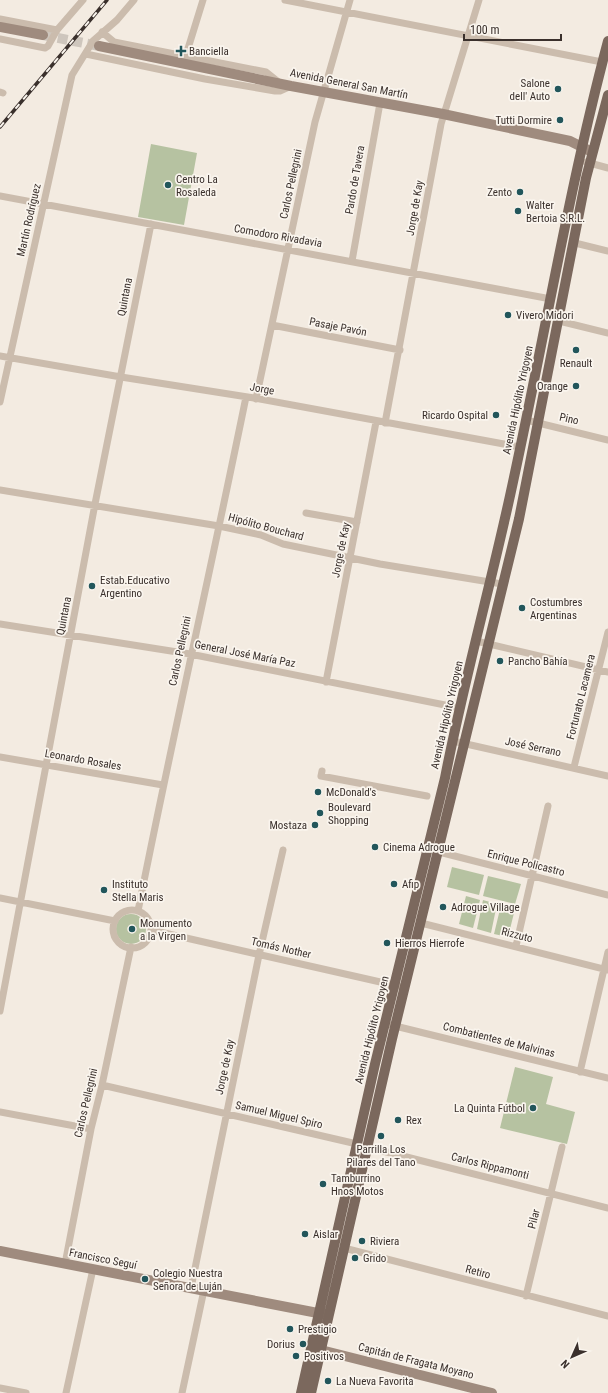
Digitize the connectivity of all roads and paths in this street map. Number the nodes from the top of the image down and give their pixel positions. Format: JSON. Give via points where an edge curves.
{"nodes":[{"id":1,"x":83,"y":0,"type":"edge"},
{"id":2,"x":134,"y":0,"type":"edge"},
{"id":3,"x":203,"y":0,"type":"edge"},
{"id":4,"x":285,"y":0,"type":"edge"},
{"id":5,"x":350,"y":0,"type":"edge"},
{"id":6,"x":479,"y":0,"type":"edge"},
{"id":7,"x":346,"y":12,"type":"junction"},
{"id":8,"x":0,"y":19,"type":"edge"},
{"id":9,"x":0,"y":27,"type":"edge"},
{"id":10,"x":57,"y":30,"type":"junction"},
{"id":11,"x":102,"y":32,"type":"junction"},
{"id":12,"x":468,"y":36,"type":"junction"},
{"id":13,"x":47,"y":37,"type":"junction"},
{"id":14,"x":0,"y":39,"type":"edge"},
{"id":15,"x":608,"y":41,"type":"edge"},
{"id":16,"x":95,"y":46,"type":"junction"},
{"id":17,"x":86,"y":54,"type":"junction"},
{"id":18,"x":186,"y":56,"type":"junction"},
{"id":19,"x":602,"y":62,"type":"junction"},
{"id":20,"x":286,"y":85,"type":"junction"},
{"id":21,"x":323,"y":92,"type":"junction"},
{"id":22,"x":608,"y":95,"type":"edge"},
{"id":23,"x":380,"y":103,"type":"junction"},
{"id":24,"x":443,"y":114,"type":"junction"},
{"id":25,"x":581,"y":146,"type":"junction"},
{"id":26,"x":592,"y":152,"type":"junction"},
{"id":27,"x":578,"y":159,"type":"junction"},
{"id":28,"x":589,"y":163,"type":"junction"},
{"id":29,"x":608,"y":168,"type":"edge"},
{"id":30,"x":0,"y":196,"type":"edge"},
{"id":31,"x":44,"y":205,"type":"junction"},
{"id":32,"x":151,"y":224,"type":"junction"},
{"id":33,"x":574,"y":243,"type":"junction"},
{"id":34,"x":288,"y":249,"type":"junction"},
{"id":35,"x":608,"y":251,"type":"edge"},
{"id":36,"x":352,"y":261,"type":"junction"},
{"id":37,"x":414,"y":273,"type":"junction"},
{"id":38,"x":551,"y":299,"type":"junction"},
{"id":39,"x":559,"y":321,"type":"junction"},
{"id":40,"x":272,"y":325,"type":"junction"},
{"id":41,"x":608,"y":333,"type":"edge"},
{"id":42,"x":400,"y":350,"type":"junction"},
{"id":43,"x":0,"y":356,"type":"edge"},
{"id":44,"x":10,"y":357,"type":"junction"},
{"id":45,"x":121,"y":378,"type":"junction"},
{"id":46,"x":246,"y":397,"type":"junction"},
{"id":47,"x":256,"y":399,"type":"junction"},
{"id":48,"x":0,"y":402,"type":"edge"},
{"id":49,"x":526,"y":420,"type":"junction"},
{"id":50,"x":376,"y":422,"type":"junction"},
{"id":51,"x":385,"y":423,"type":"junction"},
{"id":52,"x":538,"y":423,"type":"junction"},
{"id":53,"x":608,"y":440,"type":"edge"},
{"id":54,"x":520,"y":447,"type":"junction"},
{"id":55,"x":0,"y":490,"type":"edge"},
{"id":56,"x":95,"y":504,"type":"junction"},
{"id":57,"x":306,"y":512,"type":"dead end"},
{"id":58,"x":357,"y":522,"type":"junction"},
{"id":59,"x":220,"y":526,"type":"junction"},
{"id":60,"x":350,"y":557,"type":"junction"},
{"id":61,"x":490,"y":582,"type":"junction"},
{"id":62,"x":502,"y":584,"type":"junction"},
{"id":63,"x":0,"y":624,"type":"edge"},
{"id":64,"x":608,"y":632,"type":"edge"},
{"id":65,"x":71,"y":636,"type":"junction"},
{"id":66,"x":476,"y":641,"type":"junction"},
{"id":67,"x":488,"y":644,"type":"junction"},
{"id":68,"x":190,"y":654,"type":"junction"},
{"id":69,"x":600,"y":670,"type":"junction"},
{"id":70,"x":608,"y":672,"type":"edge"},
{"id":71,"x":326,"y":682,"type":"junction"},
{"id":72,"x":460,"y":708,"type":"junction"},
{"id":73,"x":452,"y":741,"type":"junction"},
{"id":74,"x":464,"y":743,"type":"junction"},
{"id":75,"x":0,"y":757,"type":"edge"},
{"id":76,"x":46,"y":764,"type":"junction"},
{"id":77,"x":574,"y":767,"type":"junction"},
{"id":78,"x":322,"y":771,"type":"dead end"},
{"id":79,"x":608,"y":776,"type":"edge"},
{"id":80,"x":163,"y":785,"type":"junction"},
{"id":81,"x":427,"y":796,"type":"dead end"},
{"id":82,"x":548,"y":806,"type":"dead end"},
{"id":83,"x":283,"y":850,"type":"dead end"},
{"id":84,"x":439,"y":852,"type":"junction"},
{"id":85,"x":532,"y":875,"type":"junction"},
{"id":86,"x":608,"y":895,"type":"edge"},
{"id":87,"x":0,"y":898,"type":"edge"},
{"id":88,"x":21,"y":902,"type":"junction"},
{"id":89,"x":138,"y":911,"type":"junction"},
{"id":90,"x":115,"y":922,"type":"junction"},
{"id":91,"x":421,"y":923,"type":"junction"},
{"id":92,"x":151,"y":930,"type":"junction"},
{"id":93,"x":516,"y":946,"type":"junction"},
{"id":94,"x":131,"y":947,"type":"junction"},
{"id":95,"x":608,"y":952,"type":"edge"},
{"id":96,"x":259,"y":955,"type":"junction"},
{"id":97,"x":606,"y":969,"type":"edge"},
{"id":98,"x":395,"y":986,"type":"junction"},
{"id":99,"x":406,"y":988,"type":"junction"},
{"id":100,"x":0,"y":1012,"type":"edge"},
{"id":101,"x":386,"y":1024,"type":"junction"},
{"id":102,"x":396,"y":1026,"type":"junction"},
{"id":103,"x":580,"y":1072,"type":"junction"},
{"id":104,"x":608,"y":1078,"type":"edge"},
{"id":105,"x":102,"y":1085,"type":"junction"},
{"id":106,"x":0,"y":1112,"type":"edge"},
{"id":107,"x":227,"y":1114,"type":"junction"},
{"id":108,"x":90,"y":1129,"type":"junction"},
{"id":109,"x":357,"y":1144,"type":"junction"},
{"id":110,"x":367,"y":1147,"type":"junction"},
{"id":111,"x":562,"y":1147,"type":"dead end"},
{"id":112,"x":552,"y":1192,"type":"junction"},
{"id":113,"x":608,"y":1208,"type":"edge"},
{"id":114,"x":344,"y":1248,"type":"junction"},
{"id":115,"x":0,"y":1251,"type":"edge"},
{"id":116,"x":65,"y":1264,"type":"junction"},
{"id":117,"x":93,"y":1269,"type":"junction"},
{"id":118,"x":191,"y":1288,"type":"junction"},
{"id":119,"x":204,"y":1290,"type":"junction"},
{"id":120,"x":526,"y":1296,"type":"junction"},
{"id":121,"x":325,"y":1314,"type":"junction"},
{"id":122,"x":608,"y":1316,"type":"edge"},
{"id":123,"x":316,"y":1349,"type":"junction"},
{"id":124,"x":0,"y":1388,"type":"edge"},
{"id":125,"x":26,"y":1393,"type":"edge"},
{"id":126,"x":66,"y":1393,"type":"edge"},
{"id":127,"x":182,"y":1393,"type":"edge"},
{"id":128,"x":301,"y":1393,"type":"edge"},
{"id":129,"x":311,"y":1393,"type":"edge"},
{"id":130,"x":492,"y":1393,"type":"edge"}],
"edges":[{"from":1,"to":10,"type":"street"},
{"from":2,"to":11,"type":"street","name":"Martín Rodríguez","via":[[117,20]]},
{"from":3,"to":18,"type":"street"},
{"from":4,"to":7,"type":"street"},
{"from":5,"to":7,"type":"street","name":"Carlos Pellegrini"},
{"from":6,"to":12,"type":"street","name":"Jorge de Kay"},
{"from":7,"to":12,"type":"street"},
{"from":7,"to":21,"type":"street","name":"Carlos Pellegrini"},
{"from":8,"to":10,"type":"street"},
{"from":9,"to":13,"type":"main road"},
{"from":10,"to":13,"type":"street"},
{"from":11,"to":16,"type":"street","name":"Martín Rodríguez"},
{"from":11,"to":18,"type":"street","via":[[114,42]]},
{"from":12,"to":19,"type":"street"},
{"from":12,"to":24,"type":"street","name":"Jorge de Kay"},
{"from":13,"to":14,"type":"street","via":[[48,46],[45,48]]},
{"from":15,"to":19,"type":"main road","name":"Avenida Hipólito Yrigoyen"},
{"from":16,"to":17,"type":"street","name":"Martín Rodríguez"},
{"from":16,"to":20,"type":"main road","name":"Avenida General San Martín"},
{"from":17,"to":20,"type":"street","via":[[275,91],[280,91]]},
{"from":17,"to":31,"type":"street","name":"Martín Rodríguez","via":[[71,81]]},
{"from":18,"to":20,"type":"street","via":[[266,72]]},
{"from":19,"to":25,"type":"main road","name":"Avenida Hipólito Yrigoyen"},
{"from":20,"to":21,"type":"main road","name":"Avenida General San Martín"},
{"from":21,"to":23,"type":"main road","name":"Avenida General San Martín"},
{"from":21,"to":34,"type":"street","name":"Carlos Pellegrini"},
{"from":22,"to":26,"type":"main road","name":"Avenida Hipólito Yrigoyen"},
{"from":23,"to":24,"type":"main road","name":"Avenida General San Martín"},
{"from":23,"to":36,"type":"street","name":"Pardo de Tavera"},
{"from":24,"to":25,"type":"main road","name":"Avenida General San Martín","via":[[570,141]]},
{"from":24,"to":37,"type":"street","name":"Jorge de Kay"},
{"from":25,"to":26,"type":"main road","name":"Avenida General San Martín"},
{"from":25,"to":27,"type":"main road","name":"Avenida Hipólito Yrigoyen"},
{"from":26,"to":28,"type":"main road","name":"Avenida Hipólito Yrigoyen"},
{"from":27,"to":28,"type":"street"},
{"from":27,"to":38,"type":"main road","name":"Avenida Hipólito Yrigoyen"},
{"from":28,"to":29,"type":"street"},
{"from":28,"to":33,"type":"main road","name":"Avenida Hipólito Yrigoyen"},
{"from":30,"to":31,"type":"street","name":"Comodoro Rivadavia"},
{"from":31,"to":32,"type":"street","name":"Comodoro Rivadavia"},
{"from":31,"to":44,"type":"street","name":"Martín Rodríguez"},
{"from":32,"to":34,"type":"street","name":"Comodoro Rivadavia"},
{"from":32,"to":45,"type":"street","name":"Quintana"},
{"from":33,"to":35,"type":"street"},
{"from":33,"to":39,"type":"main road","name":"Avenida Hipólito Yrigoyen"},
{"from":34,"to":36,"type":"street","name":"Comodoro Rivadavia"},
{"from":34,"to":40,"type":"street","name":"Carlos Pellegrini"},
{"from":36,"to":37,"type":"street","name":"Comodoro Rivadavia"},
{"from":37,"to":38,"type":"street","name":"Comodoro Rivadavia"},
{"from":37,"to":42,"type":"street","name":"Jorge de Kay"},
{"from":38,"to":49,"type":"main road","name":"Avenida Hipólito Yrigoyen"},
{"from":39,"to":41,"type":"street"},
{"from":39,"to":52,"type":"main road","name":"Avenida Hipólito Yrigoyen"},
{"from":40,"to":42,"type":"street","name":"Pasaje Pavón"},
{"from":40,"to":47,"type":"street","name":"Carlos Pellegrini"},
{"from":42,"to":51,"type":"street","name":"Jorge de Kay"},
{"from":43,"to":44,"type":"street","name":"Jorge"},
{"from":44,"to":45,"type":"street","name":"Jorge"},
{"from":44,"to":48,"type":"street","name":"Martín Rodríguez"},
{"from":45,"to":46,"type":"street","name":"Jorge"},
{"from":45,"to":56,"type":"street","name":"Quintana"},
{"from":46,"to":47,"type":"street","name":"Jorge"},
{"from":46,"to":59,"type":"street","name":"Carlos Pellegrini"},
{"from":47,"to":50,"type":"street","name":"Jorge"},
{"from":49,"to":52,"type":"street","name":"Pino"},
{"from":49,"to":54,"type":"main road","name":"Avenida Hipólito Yrigoyen"},
{"from":50,"to":51,"type":"street","name":"Jorge"},
{"from":50,"to":58,"type":"street","name":"Jorge de Kay"},
{"from":51,"to":54,"type":"street","name":"Jorge"},
{"from":52,"to":53,"type":"street","name":"Pino"},
{"from":52,"to":62,"type":"main road","name":"Avenida Hipólito Yrigoyen","via":[[519,519]]},
{"from":54,"to":61,"type":"main road","name":"Avenida Hipólito Yrigoyen"},
{"from":55,"to":56,"type":"street","name":"Hipólito Bouchard"},
{"from":56,"to":59,"type":"street","name":"Hipólito Bouchard"},
{"from":56,"to":65,"type":"street","name":"Quintana"},
{"from":57,"to":58,"type":"street"},
{"from":58,"to":60,"type":"street","name":"Jorge de Kay"},
{"from":59,"to":60,"type":"street","name":"Hipólito Bouchard","via":[[261,535],[284,544]]},
{"from":59,"to":68,"type":"street","name":"Carlos Pellegrini"},
{"from":60,"to":61,"type":"street","name":"Hipólito Bouchard"},
{"from":60,"to":71,"type":"street","name":"Jorge de Kay"},
{"from":61,"to":62,"type":"street","name":"Hipólito Bouchard"},
{"from":61,"to":66,"type":"main road","name":"Avenida Hipólito Yrigoyen"},
{"from":62,"to":67,"type":"main road","name":"Avenida Hipólito Yrigoyen"},
{"from":63,"to":65,"type":"street","name":"General José María Paz"},
{"from":64,"to":69,"type":"street","name":"Fortunato Lacamera"},
{"from":65,"to":68,"type":"street","name":"General José María Paz"},
{"from":65,"to":76,"type":"street","name":"Quintana"},
{"from":66,"to":67,"type":"street"},
{"from":66,"to":72,"type":"main road","name":"Avenida Hipólito Yrigoyen"},
{"from":67,"to":69,"type":"street"},
{"from":67,"to":74,"type":"main road","name":"Avenida Hipólito Yrigoyen"},
{"from":68,"to":71,"type":"street","name":"General José María Paz"},
{"from":68,"to":80,"type":"street","name":"Carlos Pellegrini"},
{"from":69,"to":70,"type":"street"},
{"from":69,"to":77,"type":"street","name":"Fortunato Lacamera"},
{"from":71,"to":72,"type":"street","name":"General José María Paz"},
{"from":72,"to":73,"type":"main road","name":"Avenida Hipólito Yrigoyen"},
{"from":73,"to":74,"type":"street","name":"José Serrano"},
{"from":73,"to":98,"type":"main road","name":"Avenida Hipólito Yrigoyen","via":[[446,778]]},
{"from":74,"to":77,"type":"street","name":"José Serrano"},
{"from":74,"to":84,"type":"main road","name":"Avenida Hipólito Yrigoyen"},
{"from":75,"to":76,"type":"street","name":"Leonardo Rosales"},
{"from":76,"to":80,"type":"street","name":"Leonardo Rosales"},
{"from":76,"to":88,"type":"street","name":"Quintana"},
{"from":77,"to":79,"type":"street","name":"José Serrano"},
{"from":78,"to":81,"type":"street","via":[[321,776]]},
{"from":80,"to":89,"type":"street","name":"Carlos Pellegrini"},
{"from":82,"to":85,"type":"street"},
{"from":83,"to":96,"type":"street","name":"Jorge de Kay"},
{"from":84,"to":85,"type":"street","name":"Enrique Policastro"},
{"from":84,"to":91,"type":"main road","name":"Avenida Hipólito Yrigoyen"},
{"from":85,"to":86,"type":"street","name":"Enrique Policastro"},
{"from":85,"to":93,"type":"street"},
{"from":87,"to":88,"type":"street"},
{"from":88,"to":90,"type":"street"},
{"from":88,"to":100,"type":"street","name":"Quintana"},
{"from":89,"to":90,"type":"street","via":[[127,911]]},
{"from":89,"to":92,"type":"street","via":[[147,918]]},
{"from":90,"to":94,"type":"street","via":[[114,932],[118,941]]},
{"from":91,"to":93,"type":"street","name":"Rizzuto"},
{"from":91,"to":99,"type":"main road","name":"Avenida Hipólito Yrigoyen"},
{"from":92,"to":94,"type":"street","via":[[147,940]]},
{"from":92,"to":96,"type":"street","name":"Tomás Nother"},
{"from":93,"to":97,"type":"street","name":"Rizzuto"},
{"from":94,"to":105,"type":"street","name":"Carlos Pellegrini"},
{"from":95,"to":97,"type":"street"},
{"from":96,"to":98,"type":"street","name":"Tomás Nother"},
{"from":96,"to":107,"type":"street","name":"Jorge de Kay"},
{"from":97,"to":103,"type":"street"},
{"from":98,"to":99,"type":"street","name":"Tomás Nother"},
{"from":98,"to":101,"type":"main road","name":"Avenida Hipólito Yrigoyen"},
{"from":99,"to":102,"type":"main road","name":"Avenida Hipólito Yrigoyen"},
{"from":101,"to":102,"type":"street","name":"Combatientes de Malvinas"},
{"from":101,"to":109,"type":"main road","name":"Avenida Hipólito Yrigoyen"},
{"from":102,"to":103,"type":"street","name":"Combatientes de Malvinas"},
{"from":102,"to":110,"type":"main road","name":"Avenida Hipólito Yrigoyen"},
{"from":103,"to":104,"type":"street","name":"Combatientes de Malvinas"},
{"from":105,"to":107,"type":"street","name":"Samuel Miguel Spiro"},
{"from":105,"to":108,"type":"street","name":"Carlos Pellegrini"},
{"from":106,"to":108,"type":"street"},
{"from":107,"to":109,"type":"street","name":"Samuel Miguel Spiro"},
{"from":107,"to":118,"type":"street","name":"Jorge de Kay"},
{"from":108,"to":116,"type":"street","name":"Carlos Pellegrini"},
{"from":109,"to":121,"type":"main road","name":"Avenida Hipólito Yrigoyen"},
{"from":110,"to":112,"type":"street","name":"Carlos Rippamonti"},
{"from":110,"to":114,"type":"main road","name":"Avenida Hipólito Yrigoyen"},
{"from":111,"to":112,"type":"street","name":"Pilar"},
{"from":112,"to":113,"type":"street","name":"Carlos Rippamonti"},
{"from":112,"to":120,"type":"street","name":"Pilar"},
{"from":114,"to":120,"type":"street","name":"Retiro"},
{"from":114,"to":121,"type":"main road","name":"Avenida Hipólito Yrigoyen"},
{"from":115,"to":116,"type":"main road","name":"Francisco Seguí"},
{"from":116,"to":117,"type":"main road","name":"Francisco Seguí"},
{"from":117,"to":118,"type":"main road","name":"Francisco Seguí"},
{"from":117,"to":126,"type":"street"},
{"from":118,"to":119,"type":"main road","name":"Francisco Seguí"},
{"from":119,"to":121,"type":"main road","name":"Francisco Seguí"},
{"from":119,"to":127,"type":"street"},
{"from":120,"to":122,"type":"street","name":"Retiro"},
{"from":121,"to":123,"type":"main road","name":"Avenida Hipólito Yrigoyen"},
{"from":123,"to":128,"type":"main road","name":"Avenida Hipólito Yrigoyen"},
{"from":123,"to":129,"type":"main road","name":"Avenida Hipólito Yrigoyen"},
{"from":123,"to":130,"type":"main road","name":"Capitán de Fragata Moyano"},
{"from":124,"to":125,"type":"street"}]}
